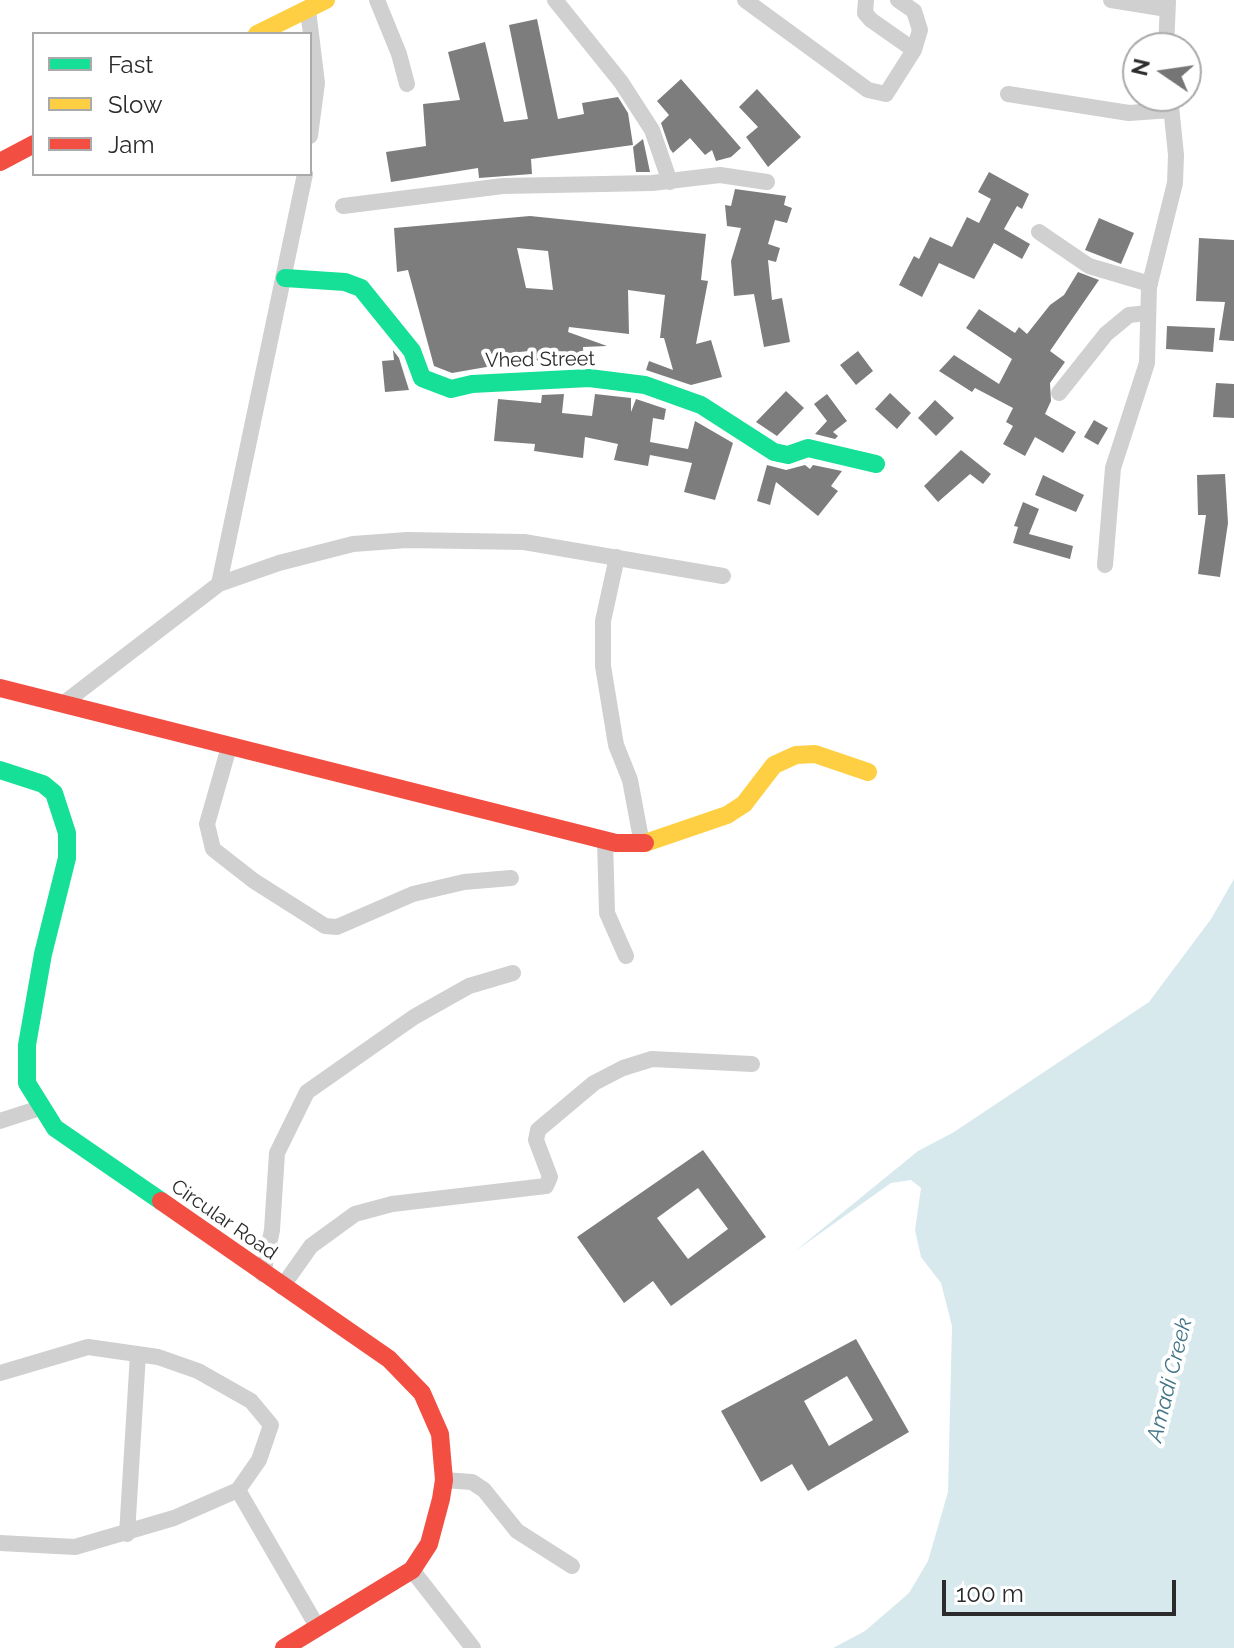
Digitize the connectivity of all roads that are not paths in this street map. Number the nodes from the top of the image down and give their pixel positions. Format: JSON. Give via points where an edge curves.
{"nodes":[{"id":1,"x":326,"y":0,"type":"edge"},
{"id":2,"x":377,"y":0,"type":"edge"},
{"id":3,"x":555,"y":0,"type":"edge"},
{"id":4,"x":745,"y":0,"type":"edge"},
{"id":5,"x":866,"y":0,"type":"edge"},
{"id":6,"x":898,"y":0,"type":"edge"},
{"id":7,"x":1111,"y":0,"type":"edge"},
{"id":8,"x":1168,"y":5,"type":"edge"},
{"id":9,"x":308,"y":10,"type":"junction"},
{"id":10,"x":261,"y":32,"type":"edge"},
{"id":11,"x":311,"y":32,"type":"edge"},
{"id":12,"x":1167,"y":32,"type":"edge"},
{"id":13,"x":312,"y":42,"type":"edge"},
{"id":14,"x":914,"y":50,"type":"junction"},
{"id":15,"x":407,"y":84,"type":"dead end"},
{"id":16,"x":1008,"y":94,"type":"dead end"},
{"id":17,"x":1122,"y":112,"type":"edge"},
{"id":18,"x":1171,"y":112,"type":"edge"},
{"id":19,"x":312,"y":121,"type":"edge"},
{"id":20,"x":32,"y":145,"type":"edge"},
{"id":21,"x":0,"y":162,"type":"edge"},
{"id":22,"x":305,"y":176,"type":"edge"},
{"id":23,"x":670,"y":182,"type":"junction"},
{"id":24,"x":767,"y":182,"type":"dead end"},
{"id":25,"x":343,"y":206,"type":"dead end"},
{"id":26,"x":1039,"y":232,"type":"dead end"},
{"id":27,"x":285,"y":278,"type":"junction"},
{"id":28,"x":1150,"y":284,"type":"junction"},
{"id":29,"x":1148,"y":313,"type":"junction"},
{"id":30,"x":1059,"y":393,"type":"dead end"},
{"id":31,"x":876,"y":464,"type":"dead end"},
{"id":32,"x":617,"y":557,"type":"junction"},
{"id":33,"x":1105,"y":565,"type":"dead end"},
{"id":34,"x":723,"y":576,"type":"dead end"},
{"id":35,"x":219,"y":584,"type":"junction"},
{"id":36,"x":0,"y":688,"type":"edge"},
{"id":37,"x":64,"y":703,"type":"junction"},
{"id":38,"x":229,"y":747,"type":"junction"},
{"id":39,"x":0,"y":770,"type":"edge"},
{"id":40,"x":868,"y":772,"type":"dead end"},
{"id":41,"x":605,"y":840,"type":"junction"},
{"id":42,"x":642,"y":844,"type":"junction"},
{"id":43,"x":511,"y":878,"type":"dead end"},
{"id":44,"x":626,"y":956,"type":"dead end"},
{"id":45,"x":513,"y":973,"type":"dead end"},
{"id":46,"x":752,"y":1064,"type":"dead end"},
{"id":47,"x":40,"y":1108,"type":"junction"},
{"id":48,"x":0,"y":1121,"type":"edge"},
{"id":49,"x":263,"y":1274,"type":"junction"},
{"id":50,"x":282,"y":1287,"type":"junction"},
{"id":51,"x":138,"y":1354,"type":"junction"},
{"id":52,"x":0,"y":1373,"type":"edge"},
{"id":53,"x":444,"y":1480,"type":"junction"},
{"id":54,"x":238,"y":1490,"type":"junction"},
{"id":55,"x":127,"y":1534,"type":"junction"},
{"id":56,"x":0,"y":1543,"type":"edge"},
{"id":57,"x":572,"y":1566,"type":"dead end"},
{"id":58,"x":412,"y":1570,"type":"junction"},
{"id":59,"x":318,"y":1628,"type":"junction"},
{"id":60,"x":284,"y":1648,"type":"edge"},
{"id":61,"x":473,"y":1648,"type":"edge"}],
"edges":[{"from":1,"to":9,"type":"street"},
{"from":2,"to":15,"type":"street"},
{"from":3,"to":23,"type":"street","via":[[652,130]]},
{"from":4,"to":14,"type":"street","via":[[868,90],[886,94]]},
{"from":5,"to":14,"type":"street","via":[[865,13],[871,20]]},
{"from":6,"to":14,"type":"street","via":[[919,20]]},
{"from":7,"to":8,"type":"street"},
{"from":8,"to":12,"type":"street"},
{"from":9,"to":10,"type":"street"},
{"from":9,"to":11,"type":"street"},
{"from":13,"to":19,"type":"street","via":[[317,83]]},
{"from":16,"to":17,"type":"street"},
{"from":18,"to":28,"type":"street","via":[[1175,183]]},
{"from":20,"to":21,"type":"street"},
{"from":22,"to":27,"type":"street"},
{"from":23,"to":24,"type":"street","via":[[720,175]]},
{"from":23,"to":25,"type":"street","via":[[503,186]]},
{"from":26,"to":28,"type":"street","via":[[1089,266]]},
{"from":27,"to":31,"type":"street","name":"Vhed Street","via":[[361,288],[412,351],[422,378],[451,389],[589,378],[645,385],[701,405],[774,452],[817,449]]},
{"from":27,"to":35,"type":"street"},
{"from":28,"to":29,"type":"street"},
{"from":29,"to":30,"type":"street","via":[[1129,315],[1106,334]]},
{"from":29,"to":33,"type":"street","via":[[1147,363],[1113,468]]},
{"from":32,"to":34,"type":"street"},
{"from":32,"to":35,"type":"street","via":[[524,542],[407,540],[353,544]]},
{"from":32,"to":42,"type":"street","via":[[603,621],[603,666],[616,745],[630,780]]},
{"from":35,"to":37,"type":"street"},
{"from":36,"to":37,"type":"street"},
{"from":37,"to":38,"type":"street"},
{"from":38,"to":41,"type":"street"},
{"from":38,"to":43,"type":"street","via":[[207,824],[213,849],[325,926],[337,927],[413,894]]},
{"from":39,"to":47,"type":"street","name":"Circular Road","via":[[54,793],[67,833],[67,858],[27,1045],[27,1083]]},
{"from":40,"to":42,"type":"street","via":[[815,754],[796,755],[774,765],[744,804],[727,815]]},
{"from":41,"to":42,"type":"street"},
{"from":41,"to":44,"type":"street","via":[[607,913]]},
{"from":45,"to":49,"type":"street","via":[[469,986],[414,1017],[307,1092],[277,1153]]},
{"from":46,"to":50,"type":"street","via":[[652,1059],[623,1068],[594,1083],[538,1130],[536,1140],[550,1177],[546,1186],[392,1204],[355,1214],[311,1246]]},
{"from":47,"to":48,"type":"street"},
{"from":47,"to":49,"type":"street","name":"Circular Road","via":[[55,1128]]},
{"from":49,"to":50,"type":"street","name":"Circular Road"},
{"from":50,"to":53,"type":"street","name":"Circular Road","via":[[389,1359],[422,1393],[440,1434]]},
{"from":51,"to":52,"type":"street","via":[[88,1347]]},
{"from":51,"to":54,"type":"street","via":[[198,1371],[267,1416],[269,1436]]},
{"from":51,"to":55,"type":"street"},
{"from":53,"to":57,"type":"street","via":[[472,1482],[484,1490],[517,1531]]},
{"from":53,"to":58,"type":"street","name":"Circular Road","via":[[436,1524]]},
{"from":54,"to":55,"type":"street"},
{"from":54,"to":59,"type":"street"},
{"from":55,"to":56,"type":"street","via":[[75,1547]]},
{"from":58,"to":59,"type":"street","name":"Circular Road"},
{"from":58,"to":61,"type":"street"},
{"from":59,"to":60,"type":"street","name":"Circular Road"}]}
